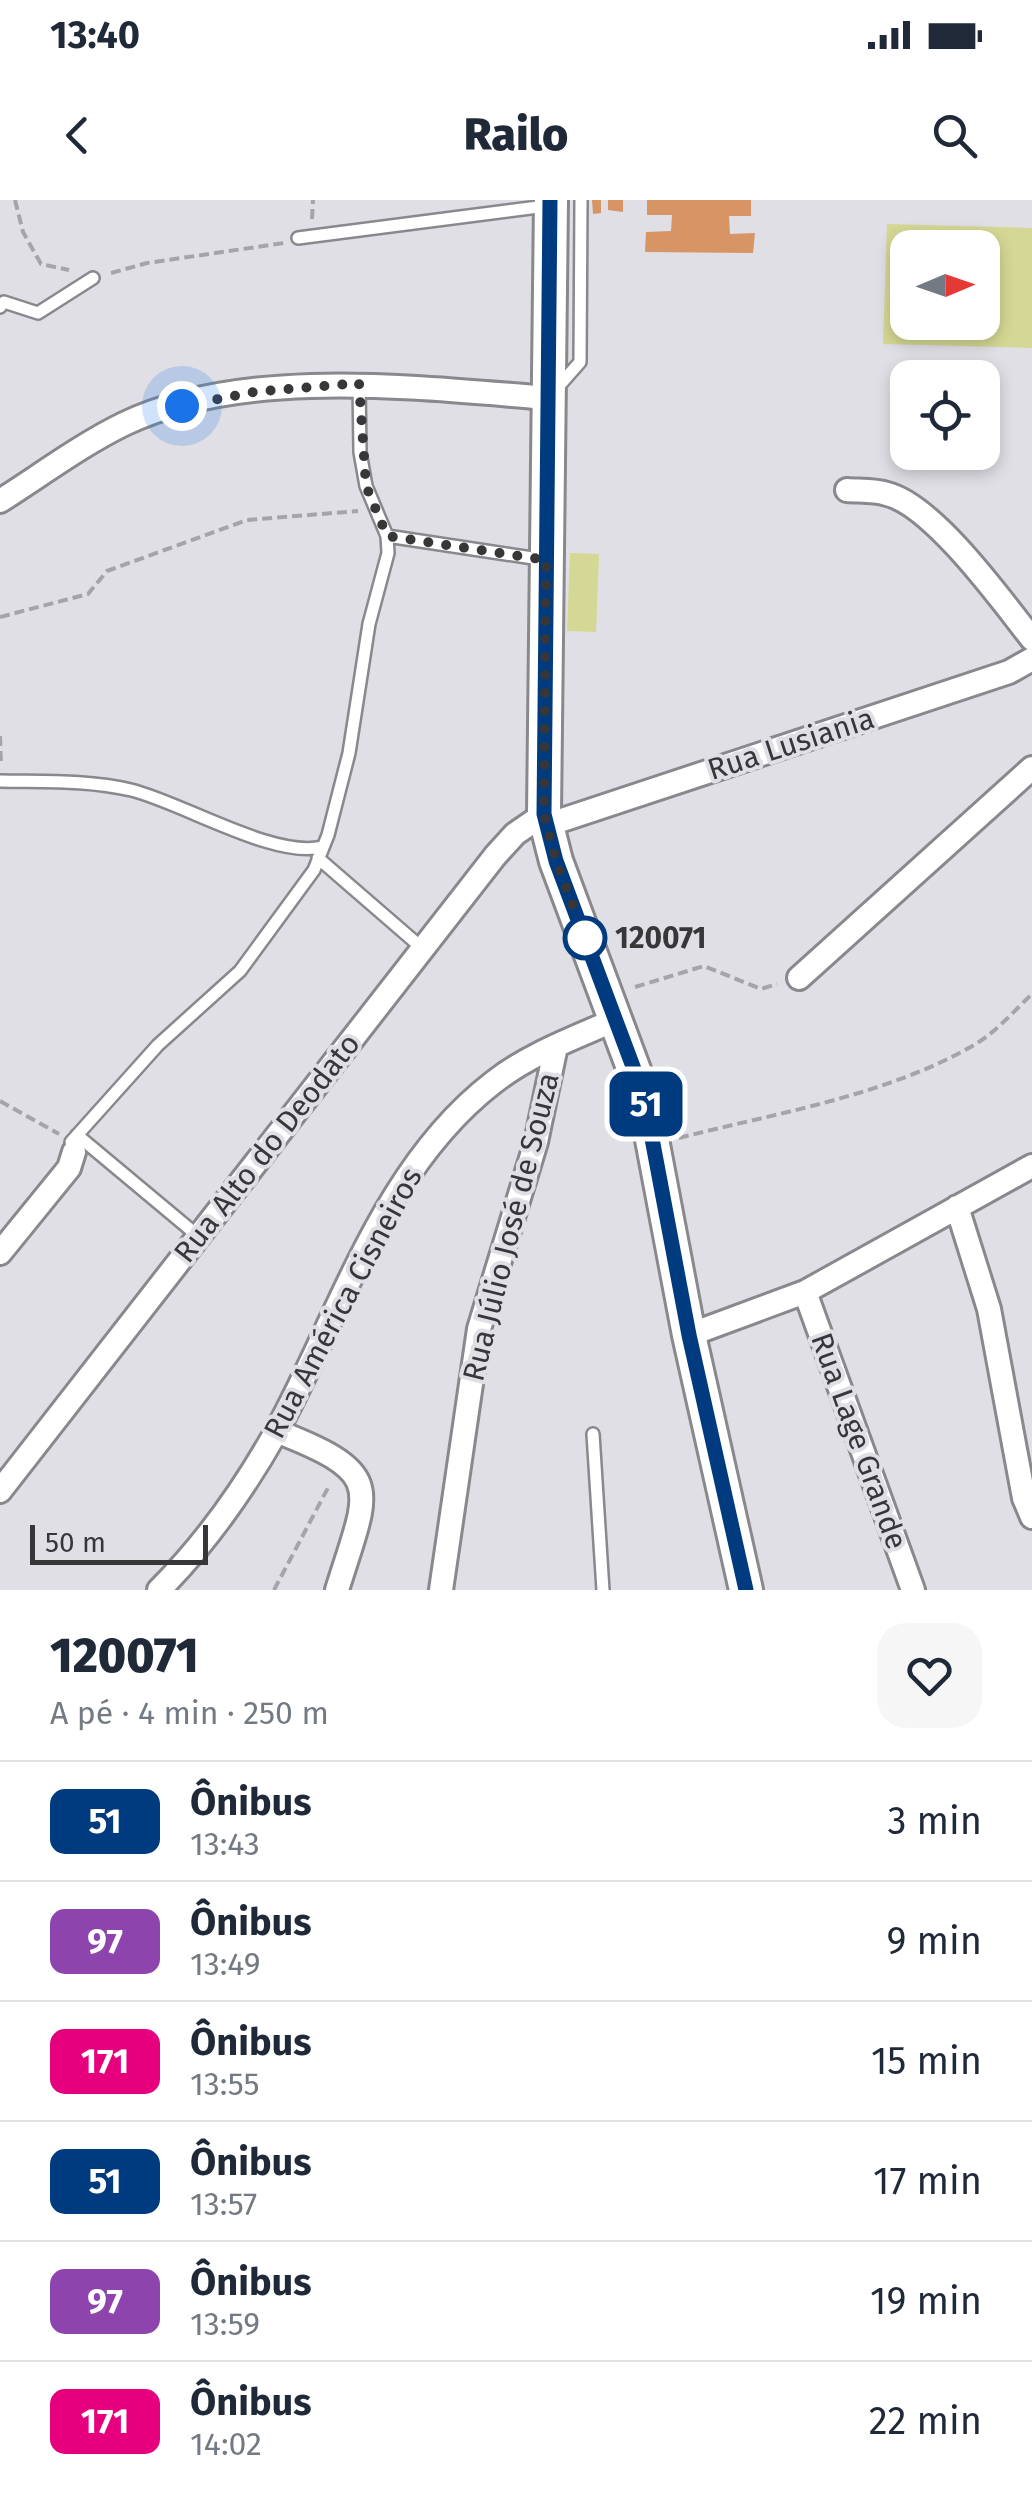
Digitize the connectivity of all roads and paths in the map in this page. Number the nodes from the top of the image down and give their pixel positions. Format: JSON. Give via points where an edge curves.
{"nodes":[{"id":1,"x":15,"y":200,"type":"edge"},
{"id":2,"x":561,"y":202,"type":"edge"},
{"id":3,"x":298,"y":238,"type":"dead end"},
{"id":4,"x":280,"y":244,"type":"dead end"},
{"id":5,"x":93,"y":278,"type":"junction"},
{"id":6,"x":0,"y":307,"type":"edge"},
{"id":7,"x":359,"y":383,"type":"junction"},
{"id":8,"x":548,"y":398,"type":"junction"},
{"id":9,"x":848,"y":490,"type":"dead end"},
{"id":10,"x":0,"y":500,"type":"edge"},
{"id":11,"x":377,"y":510,"type":"junction"},
{"id":12,"x":387,"y":536,"type":"junction"},
{"id":13,"x":546,"y":560,"type":"junction"},
{"id":14,"x":0,"y":617,"type":"edge"},
{"id":15,"x":1032,"y":639,"type":"edge"},
{"id":16,"x":1032,"y":659,"type":"edge"},
{"id":17,"x":0,"y":736,"type":"edge"},
{"id":18,"x":1032,"y":768,"type":"edge"},
{"id":19,"x":0,"y":781,"type":"edge"},
{"id":20,"x":546,"y":819,"type":"junction"},
{"id":21,"x":320,"y":853,"type":"junction"},
{"id":22,"x":422,"y":948,"type":"junction"},
{"id":23,"x":799,"y":978,"type":"joint"},
{"id":24,"x":1032,"y":994,"type":"edge"},
{"id":25,"x":611,"y":1008,"type":"junction"},
{"id":26,"x":556,"y":1046,"type":"junction"},
{"id":27,"x":0,"y":1101,"type":"edge"},
{"id":28,"x":74,"y":1143,"type":"junction"},
{"id":29,"x":655,"y":1145,"type":"junction"},
{"id":30,"x":1032,"y":1166,"type":"edge"},
{"id":31,"x":957,"y":1207,"type":"junction"},
{"id":32,"x":198,"y":1236,"type":"junction"},
{"id":33,"x":0,"y":1253,"type":"edge"},
{"id":34,"x":805,"y":1292,"type":"junction"},
{"id":35,"x":689,"y":1335,"type":"junction"},
{"id":36,"x":276,"y":1431,"type":"junction"},
{"id":37,"x":593,"y":1434,"type":"dead end"},
{"id":38,"x":342,"y":1460,"type":"junction"},
{"id":39,"x":0,"y":1492,"type":"edge"},
{"id":40,"x":1032,"y":1517,"type":"edge"},
{"id":41,"x":159,"y":1590,"type":"edge"},
{"id":42,"x":274,"y":1590,"type":"edge"},
{"id":43,"x":338,"y":1590,"type":"edge"},
{"id":44,"x":441,"y":1590,"type":"edge"},
{"id":45,"x":603,"y":1590,"type":"edge"},
{"id":46,"x":746,"y":1590,"type":"edge"},
{"id":47,"x":912,"y":1590,"type":"edge"}],
"edges":[{"from":1,"to":5,"type":"path","via":[[41,264]]},
{"from":2,"to":3,"type":"lane"},
{"from":2,"to":8,"type":"street"},
{"from":4,"to":5,"type":"path","via":[[147,263]]},
{"from":5,"to":6,"type":"lane","via":[[38,313],[4,302]]},
{"from":7,"to":8,"type":"street"},
{"from":7,"to":10,"type":"street","via":[[254,392],[160,411],[101,437]]},
{"from":7,"to":11,"type":"lane","via":[[360,452]]},
{"from":8,"to":13,"type":"street"},
{"from":9,"to":15,"type":"street","via":[[908,503],[976,568]]},
{"from":11,"to":12,"type":"lane"},
{"from":11,"to":14,"type":"path","via":[[247,520],[107,571],[88,594]]},
{"from":12,"to":13,"type":"lane"},
{"from":12,"to":21,"type":"lane","via":[[349,753]]},
{"from":13,"to":20,"type":"street"},
{"from":16,"to":20,"type":"street","name":"Rua Lusiania","via":[[1010,672]]},
{"from":17,"to":19,"type":"path"},
{"from":18,"to":23,"type":"street"},
{"from":19,"to":21,"type":"lane","via":[[130,790],[229,829]]},
{"from":20,"to":22,"type":"street","name":"Rua Alto do Deodato","via":[[504,845]]},
{"from":20,"to":25,"type":"street"},
{"from":21,"to":22,"type":"lane"},
{"from":21,"to":28,"type":"lane","via":[[240,971],[158,1045]]},
{"from":22,"to":32,"type":"street","name":"Rua Alto do Deodato"},
{"from":23,"to":25,"type":"path","via":[[761,989],[704,966]]},
{"from":24,"to":29,"type":"path","via":[[978,1044],[930,1067]]},
{"from":25,"to":26,"type":"street","name":"Rua Júlio José de Souza"},
{"from":25,"to":29,"type":"street"},
{"from":26,"to":36,"type":"street","name":"Rua América Cisneiros","via":[[491,1084],[420,1156]]},
{"from":26,"to":44,"type":"street","name":"Rua Júlio José de Souza","via":[[536,1142],[479,1329]]},
{"from":27,"to":28,"type":"path"},
{"from":28,"to":32,"type":"lane"},
{"from":28,"to":33,"type":"street","via":[[69,1168]]},
{"from":29,"to":35,"type":"street"},
{"from":30,"to":31,"type":"street"},
{"from":31,"to":34,"type":"street"},
{"from":31,"to":40,"type":"street","via":[[989,1309]]},
{"from":32,"to":39,"type":"street","name":"Rua Alto do Deodato"},
{"from":34,"to":35,"type":"street"},
{"from":34,"to":47,"type":"street","name":"Rua Lage Grande"},
{"from":35,"to":46,"type":"street"},
{"from":36,"to":38,"type":"street"},
{"from":36,"to":41,"type":"street","name":"Rua América Cisneiros","via":[[216,1524]]},
{"from":37,"to":45,"type":"lane"},
{"from":38,"to":42,"type":"path"},
{"from":38,"to":43,"type":"street","via":[[361,1478],[364,1500]]}]}
